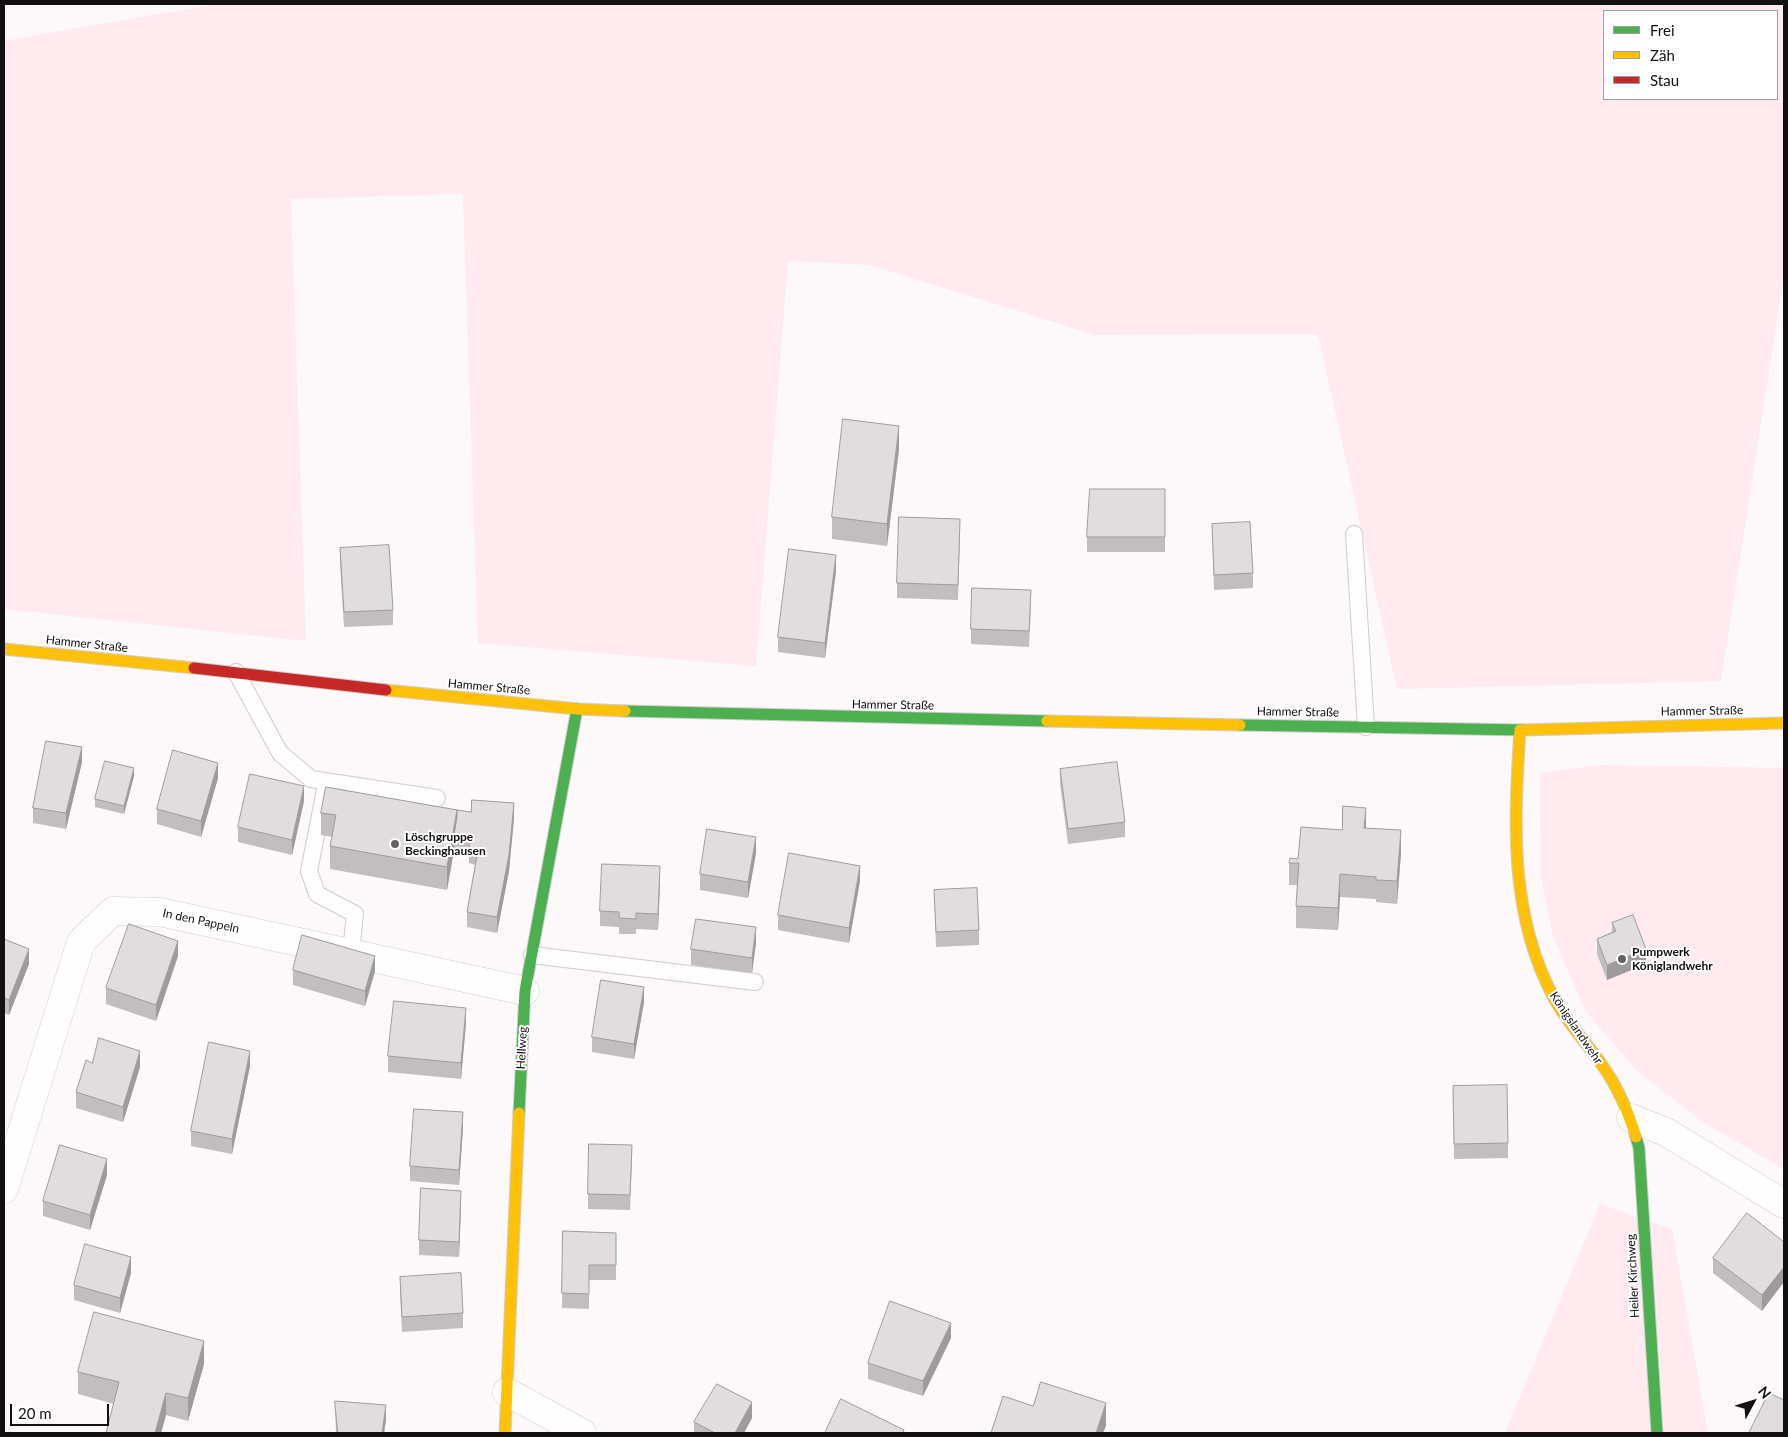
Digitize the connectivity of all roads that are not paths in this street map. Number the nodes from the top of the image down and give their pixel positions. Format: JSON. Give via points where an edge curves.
{"nodes":[{"id":1,"x":1354,"y":534,"type":"dead end"},
{"id":2,"x":4,"y":650,"type":"edge"},
{"id":3,"x":236,"y":672,"type":"junction"},
{"id":4,"x":577,"y":709,"type":"junction"},
{"id":5,"x":1784,"y":723,"type":"edge"},
{"id":6,"x":1366,"y":727,"type":"junction"},
{"id":7,"x":1520,"y":730,"type":"junction"},
{"id":8,"x":327,"y":783,"type":"junction"},
{"id":9,"x":437,"y":798,"type":"dead end"},
{"id":10,"x":351,"y":952,"type":"junction"},
{"id":11,"x":532,"y":955,"type":"junction"},
{"id":12,"x":755,"y":982,"type":"dead end"},
{"id":13,"x":525,"y":991,"type":"junction"},
{"id":14,"x":1631,"y":1118,"type":"junction"},
{"id":15,"x":4,"y":1189,"type":"edge"},
{"id":16,"x":1784,"y":1204,"type":"edge"},
{"id":17,"x":507,"y":1392,"type":"junction"},
{"id":18,"x":505,"y":1433,"type":"edge"},
{"id":19,"x":582,"y":1433,"type":"edge"},
{"id":20,"x":1657,"y":1433,"type":"edge"}],
"edges":[{"from":1,"to":6,"type":"lane"},
{"from":2,"to":3,"type":"main road","name":"Hammer Straße"},
{"from":3,"to":4,"type":"main road","name":"Hammer Straße","via":[[451,698]]},
{"from":3,"to":8,"type":"lane","via":[[280,753],[311,780]]},
{"from":4,"to":6,"type":"main road","name":"Hammer Straße","via":[[774,716]]},
{"from":4,"to":11,"type":"main road","name":"Hellweg"},
{"from":5,"to":7,"type":"main road","name":"Hammer Straße"},
{"from":6,"to":7,"type":"main road","name":"Hammer Straße"},
{"from":7,"to":14,"type":"main road","name":"Königslandwehr","via":[[1515,870],[1523,913],[1539,965],[1556,1001],[1616,1086]]},
{"from":8,"to":9,"type":"lane"},
{"from":8,"to":10,"type":"lane","via":[[309,871],[317,894],[355,914]]},
{"from":10,"to":13,"type":"street","name":"In den Pappeln"},
{"from":10,"to":15,"type":"street","name":"In den Pappeln","via":[[160,912],[113,912],[81,942]]},
{"from":11,"to":12,"type":"lane"},
{"from":11,"to":13,"type":"main road","name":"Hellweg"},
{"from":13,"to":17,"type":"main road","name":"Hellweg"},
{"from":14,"to":16,"type":"street","via":[[1666,1132]]},
{"from":14,"to":20,"type":"main road","name":"Heiler Kirchweg","via":[[1639,1148],[1642,1179]]},
{"from":17,"to":18,"type":"main road","name":"Hellweg"},
{"from":17,"to":19,"type":"street"}]}
